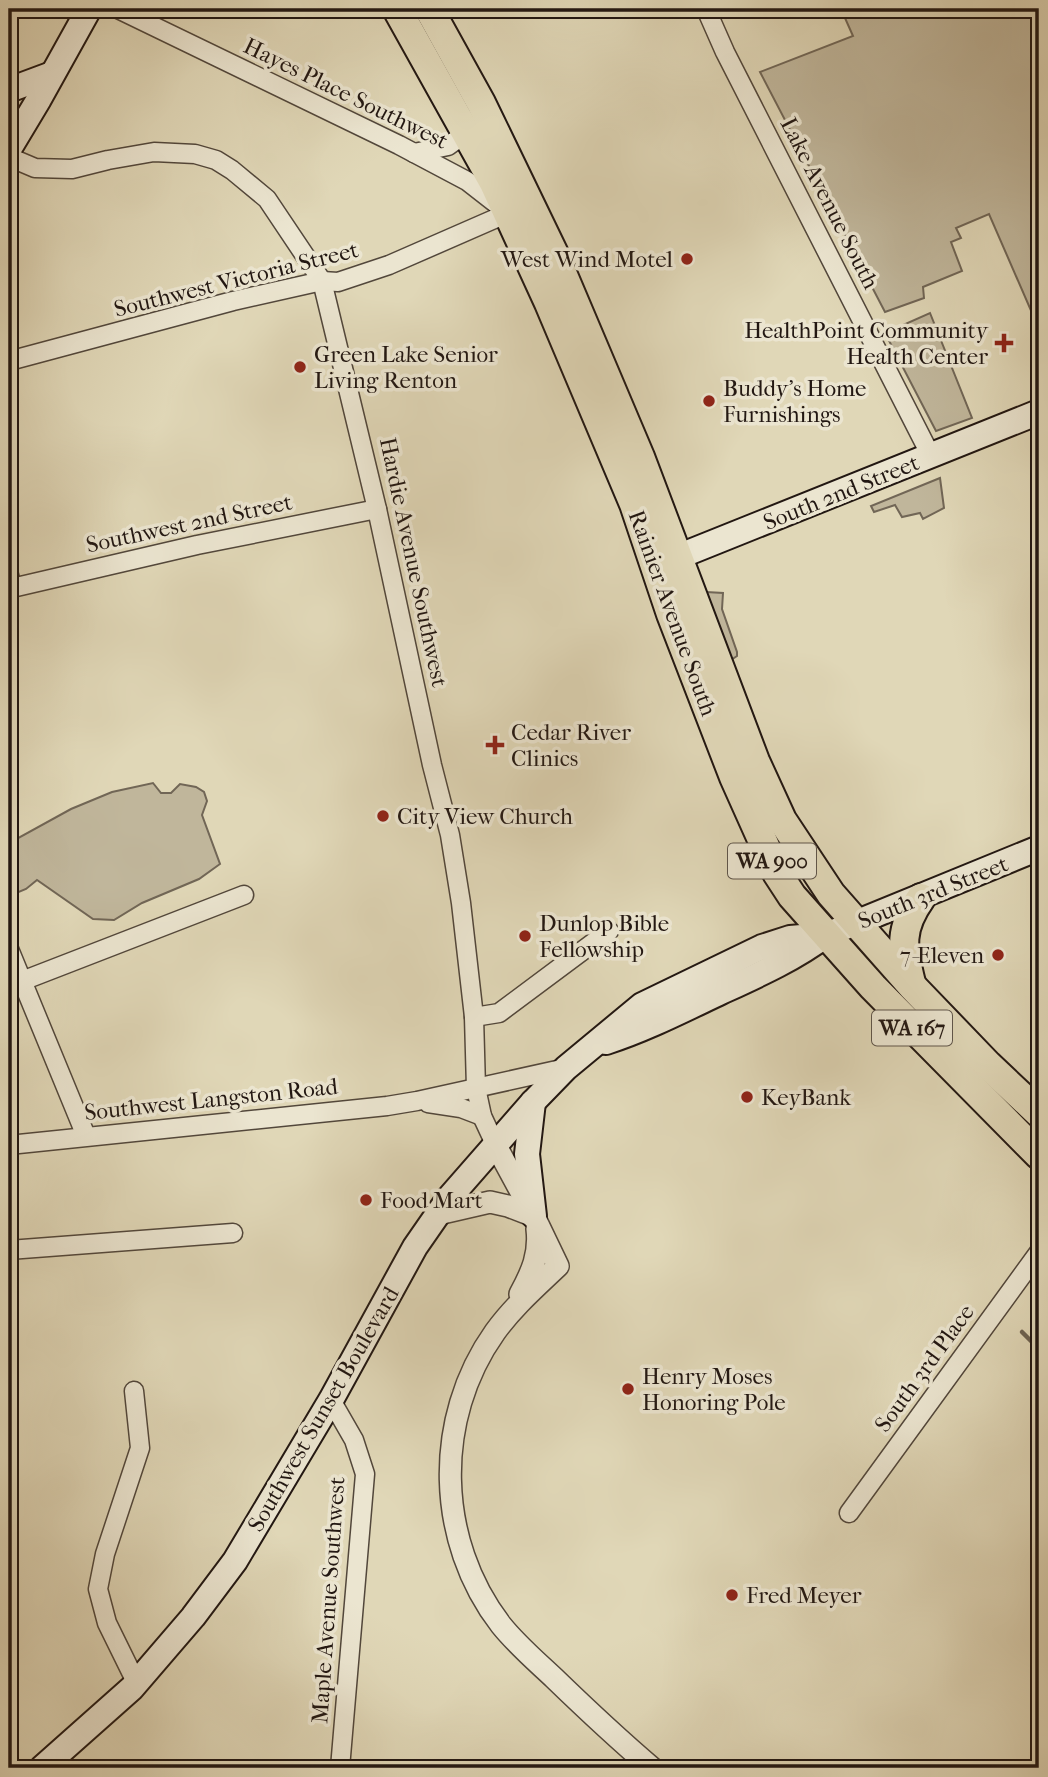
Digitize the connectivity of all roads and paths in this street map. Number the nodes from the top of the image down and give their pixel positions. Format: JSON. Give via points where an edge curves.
{"nodes":[{"id":1,"x":89,"y":9,"type":"edge"},
{"id":2,"x":118,"y":9,"type":"edge"},
{"id":3,"x":397,"y":9,"type":"edge"},
{"id":4,"x":429,"y":9,"type":"edge"},
{"id":5,"x":706,"y":9,"type":"edge"},
{"id":6,"x":52,"y":74,"type":"junction"},
{"id":7,"x":9,"y":90,"type":"edge"},
{"id":8,"x":466,"y":133,"type":"junction"},
{"id":9,"x":9,"y":149,"type":"edge"},
{"id":10,"x":414,"y":153,"type":"junction"},
{"id":11,"x":9,"y":156,"type":"edge"},
{"id":12,"x":508,"y":213,"type":"junction"},
{"id":13,"x":322,"y":281,"type":"junction"},
{"id":14,"x":9,"y":361,"type":"edge"},
{"id":15,"x":1035,"y":414,"type":"edge"},
{"id":16,"x":931,"y":456,"type":"junction"},
{"id":17,"x":377,"y":509,"type":"junction"},
{"id":18,"x":667,"y":561,"type":"junction"},
{"id":19,"x":11,"y":582,"type":"edge"},
{"id":20,"x":1039,"y":849,"type":"edge"},
{"id":21,"x":244,"y":895,"type":"dead end"},
{"id":22,"x":921,"y":898,"type":"junction"},
{"id":23,"x":858,"y":923,"type":"junction"},
{"id":24,"x":610,"y":931,"type":"dead end"},
{"id":25,"x":827,"y":935,"type":"junction"},
{"id":26,"x":9,"y":949,"type":"edge"},
{"id":27,"x":22,"y":981,"type":"junction"},
{"id":28,"x":912,"y":986,"type":"junction"},
{"id":29,"x":474,"y":1017,"type":"junction"},
{"id":30,"x":566,"y":1068,"type":"junction"},
{"id":31,"x":476,"y":1088,"type":"junction"},
{"id":32,"x":417,"y":1101,"type":"junction"},
{"id":33,"x":533,"y":1102,"type":"junction"},
{"id":34,"x":1039,"y":1113,"type":"edge"},
{"id":35,"x":482,"y":1116,"type":"junction"},
{"id":36,"x":86,"y":1136,"type":"junction"},
{"id":37,"x":495,"y":1144,"type":"junction"},
{"id":38,"x":9,"y":1145,"type":"edge"},
{"id":39,"x":1039,"y":1155,"type":"edge"},
{"id":40,"x":438,"y":1214,"type":"junction"},
{"id":41,"x":534,"y":1216,"type":"junction"},
{"id":42,"x":233,"y":1233,"type":"dead end"},
{"id":43,"x":9,"y":1250,"type":"edge"},
{"id":44,"x":1039,"y":1252,"type":"edge"},
{"id":45,"x":510,"y":1314,"type":"junction"},
{"id":46,"x":134,"y":1391,"type":"dead end"},
{"id":47,"x":331,"y":1400,"type":"junction"},
{"id":48,"x":849,"y":1513,"type":"dead end"},
{"id":49,"x":136,"y":1682,"type":"junction"},
{"id":50,"x":42,"y":1768,"type":"edge"},
{"id":51,"x":340,"y":1768,"type":"edge"},
{"id":52,"x":652,"y":1768,"type":"edge"}],
"edges":[{"from":1,"to":6,"type":"main road"},
{"from":2,"to":10,"type":"street","name":"Hayes Place Southwest"},
{"from":3,"to":8,"type":"main road","name":"Rainier Avenue South"},
{"from":4,"to":18,"type":"main road","name":"Rainier Avenue South","via":[[481,103],[554,254],[640,457]]},
{"from":5,"to":16,"type":"street","name":"Lake Avenue South"},
{"from":6,"to":7,"type":"main road"},
{"from":6,"to":9,"type":"main road"},
{"from":8,"to":10,"type":"street","via":[[448,146]]},
{"from":8,"to":12,"type":"main road","name":"Rainier Avenue South"},
{"from":10,"to":12,"type":"street","name":"Hayes Place Southwest","via":[[467,181]]},
{"from":11,"to":13,"type":"street","name":"Hardie Avenue Southwest","via":[[35,168],[72,169],[154,152],[216,160],[267,199]]},
{"from":12,"to":13,"type":"street","name":"Southwest Victoria Street","via":[[389,265],[338,282]]},
{"from":12,"to":18,"type":"main road","name":"Rainier Avenue South","via":[[643,528]]},
{"from":13,"to":14,"type":"street","name":"Southwest Victoria Street"},
{"from":13,"to":17,"type":"street","name":"Hardie Avenue Southwest"},
{"from":15,"to":16,"type":"main road","name":"South 2nd Street"},
{"from":16,"to":18,"type":"main road","name":"South 2nd Street"},
{"from":17,"to":19,"type":"street","name":"Southwest 2nd Street"},
{"from":17,"to":29,"type":"street","name":"Hardie Avenue Southwest","via":[[450,835]]},
{"from":18,"to":23,"type":"main road","name":"Rainier Avenue South","via":[[782,820],[831,894]]},
{"from":18,"to":25,"type":"main road","name":"Rainier Avenue South","number":"WA 900","via":[[671,614],[777,873]]},
{"from":20,"to":22,"type":"main road","name":"South 3rd Street"},
{"from":21,"to":27,"type":"street"},
{"from":22,"to":23,"type":"main road","name":"South 3rd Street"},
{"from":22,"to":28,"type":"main road","via":[[904,934]]},
{"from":23,"to":25,"type":"main road","name":"South 3rd Street"},
{"from":23,"to":28,"type":"main road","name":"Rainier Avenue South","number":"WA 167"},
{"from":24,"to":29,"type":"street","via":[[499,1013]]},
{"from":25,"to":30,"type":"main road","name":"Southwest Sunset Boulevard","via":[[790,937],[762,947],[642,1005]]},
{"from":25,"to":39,"type":"main road","name":"Rainier Avenue South","number":"WA 167","via":[[930,1047]]},
{"from":26,"to":27,"type":"street"},
{"from":27,"to":36,"type":"street"},
{"from":28,"to":34,"type":"main road","name":"Rainier Avenue South","number":"WA 167"},
{"from":29,"to":31,"type":"street","name":"Hardie Avenue Southwest"},
{"from":30,"to":31,"type":"street","name":"Southwest Langston Road"},
{"from":30,"to":33,"type":"main road","name":"Southwest Sunset Boulevard"},
{"from":31,"to":32,"type":"street","name":"Southwest Langston Road"},
{"from":31,"to":35,"type":"street","name":"Hardie Avenue Southwest"},
{"from":32,"to":35,"type":"street","name":"Southwest Langston Road"},
{"from":32,"to":36,"type":"street","name":"Southwest Langston Road"},
{"from":33,"to":37,"type":"main road","name":"Southwest Sunset Boulevard"},
{"from":33,"to":41,"type":"main road","via":[[527,1154]]},
{"from":35,"to":37,"type":"street","name":"Hardie Avenue Southwest"},
{"from":36,"to":38,"type":"street","name":"Southwest Langston Road"},
{"from":37,"to":40,"type":"main road","name":"Southwest Sunset Boulevard"},
{"from":37,"to":41,"type":"street","name":"Hardie Avenue Southwest"},
{"from":40,"to":41,"type":"street","via":[[490,1202]]},
{"from":40,"to":47,"type":"main road","name":"Southwest Sunset Boulevard"},
{"from":41,"to":45,"type":"street","name":"Hardie Avenue Southwest","via":[[537,1256]]},
{"from":41,"to":45,"type":"street","name":"Hardie Avenue Southwest","via":[[558,1266]]},
{"from":42,"to":43,"type":"street"},
{"from":44,"to":48,"type":"street","name":"South 3rd Place"},
{"from":45,"to":52,"type":"street","name":"Hardie Avenue Southwest","via":[[482,1353],[456,1420],[450,1468],[459,1539],[476,1584],[501,1625]]},
{"from":46,"to":49,"type":"street","via":[[140,1448],[98,1589],[107,1623]]},
{"from":47,"to":49,"type":"main road","name":"Southwest Sunset Boulevard","via":[[235,1562]]},
{"from":47,"to":51,"type":"street","name":"Maple Avenue Southwest","via":[[354,1440],[365,1474]]},
{"from":49,"to":50,"type":"main road","name":"Southwest Sunset Boulevard"}]}
